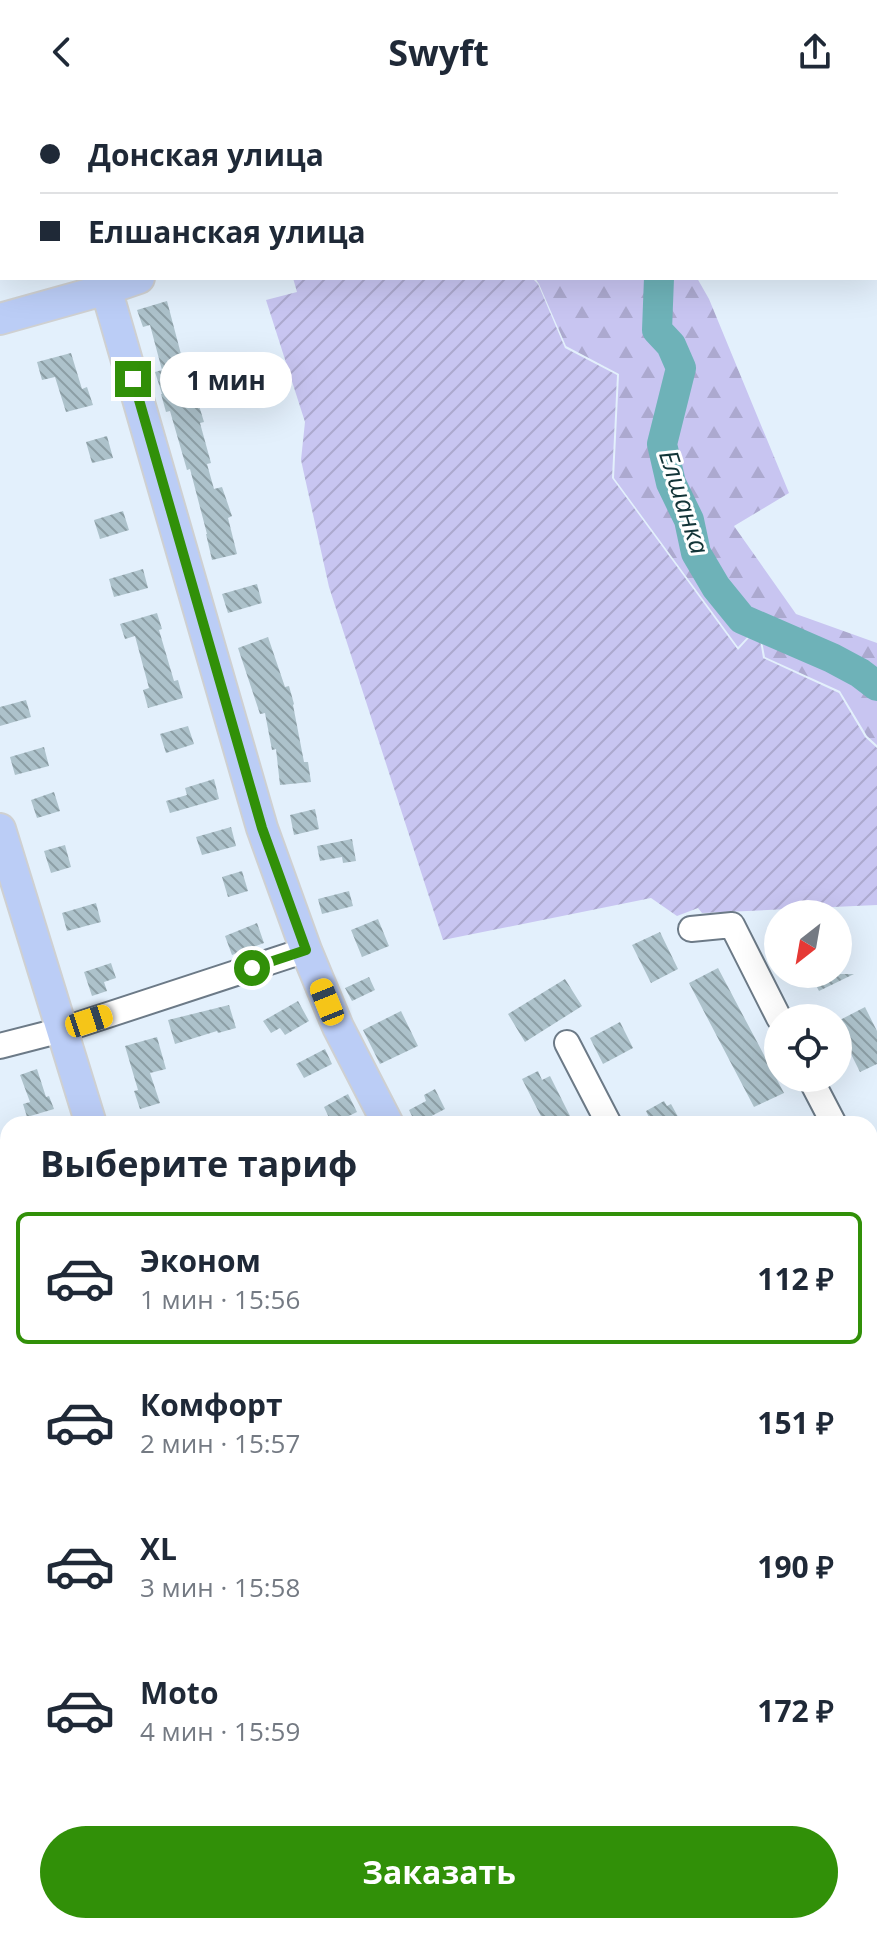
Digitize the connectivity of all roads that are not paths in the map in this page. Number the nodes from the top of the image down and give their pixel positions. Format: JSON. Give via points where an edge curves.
{"nodes":[{"id":1,"x":128,"y":280,"type":"edge"},
{"id":2,"x":105,"y":284,"type":"edge"},
{"id":3,"x":0,"y":319,"type":"edge"},
{"id":4,"x":0,"y":829,"type":"edge"},
{"id":5,"x":691,"y":929,"type":"dead end"},
{"id":6,"x":306,"y":950,"type":"junction"},
{"id":7,"x":772,"y":1004,"type":"edge"},
{"id":8,"x":62,"y":1030,"type":"junction"},
{"id":9,"x":567,"y":1043,"type":"dead end"},
{"id":10,"x":0,"y":1046,"type":"edge"},
{"id":11,"x":817,"y":1092,"type":"edge"},
{"id":12,"x":89,"y":1116,"type":"edge"},
{"id":13,"x":384,"y":1116,"type":"edge"},
{"id":14,"x":605,"y":1116,"type":"edge"},
{"id":15,"x":830,"y":1116,"type":"edge"}],
"edges":[{"from":1,"to":2,"type":"main road"},
{"from":2,"to":3,"type":"main road"},
{"from":2,"to":6,"type":"main road","via":[[262,828]]},
{"from":4,"to":8,"type":"main road"},
{"from":5,"to":7,"type":"street","via":[[732,925]]},
{"from":6,"to":8,"type":"street"},
{"from":6,"to":13,"type":"main road"},
{"from":8,"to":10,"type":"street"},
{"from":8,"to":12,"type":"main road"},
{"from":9,"to":14,"type":"street"},
{"from":11,"to":15,"type":"street"}]}
